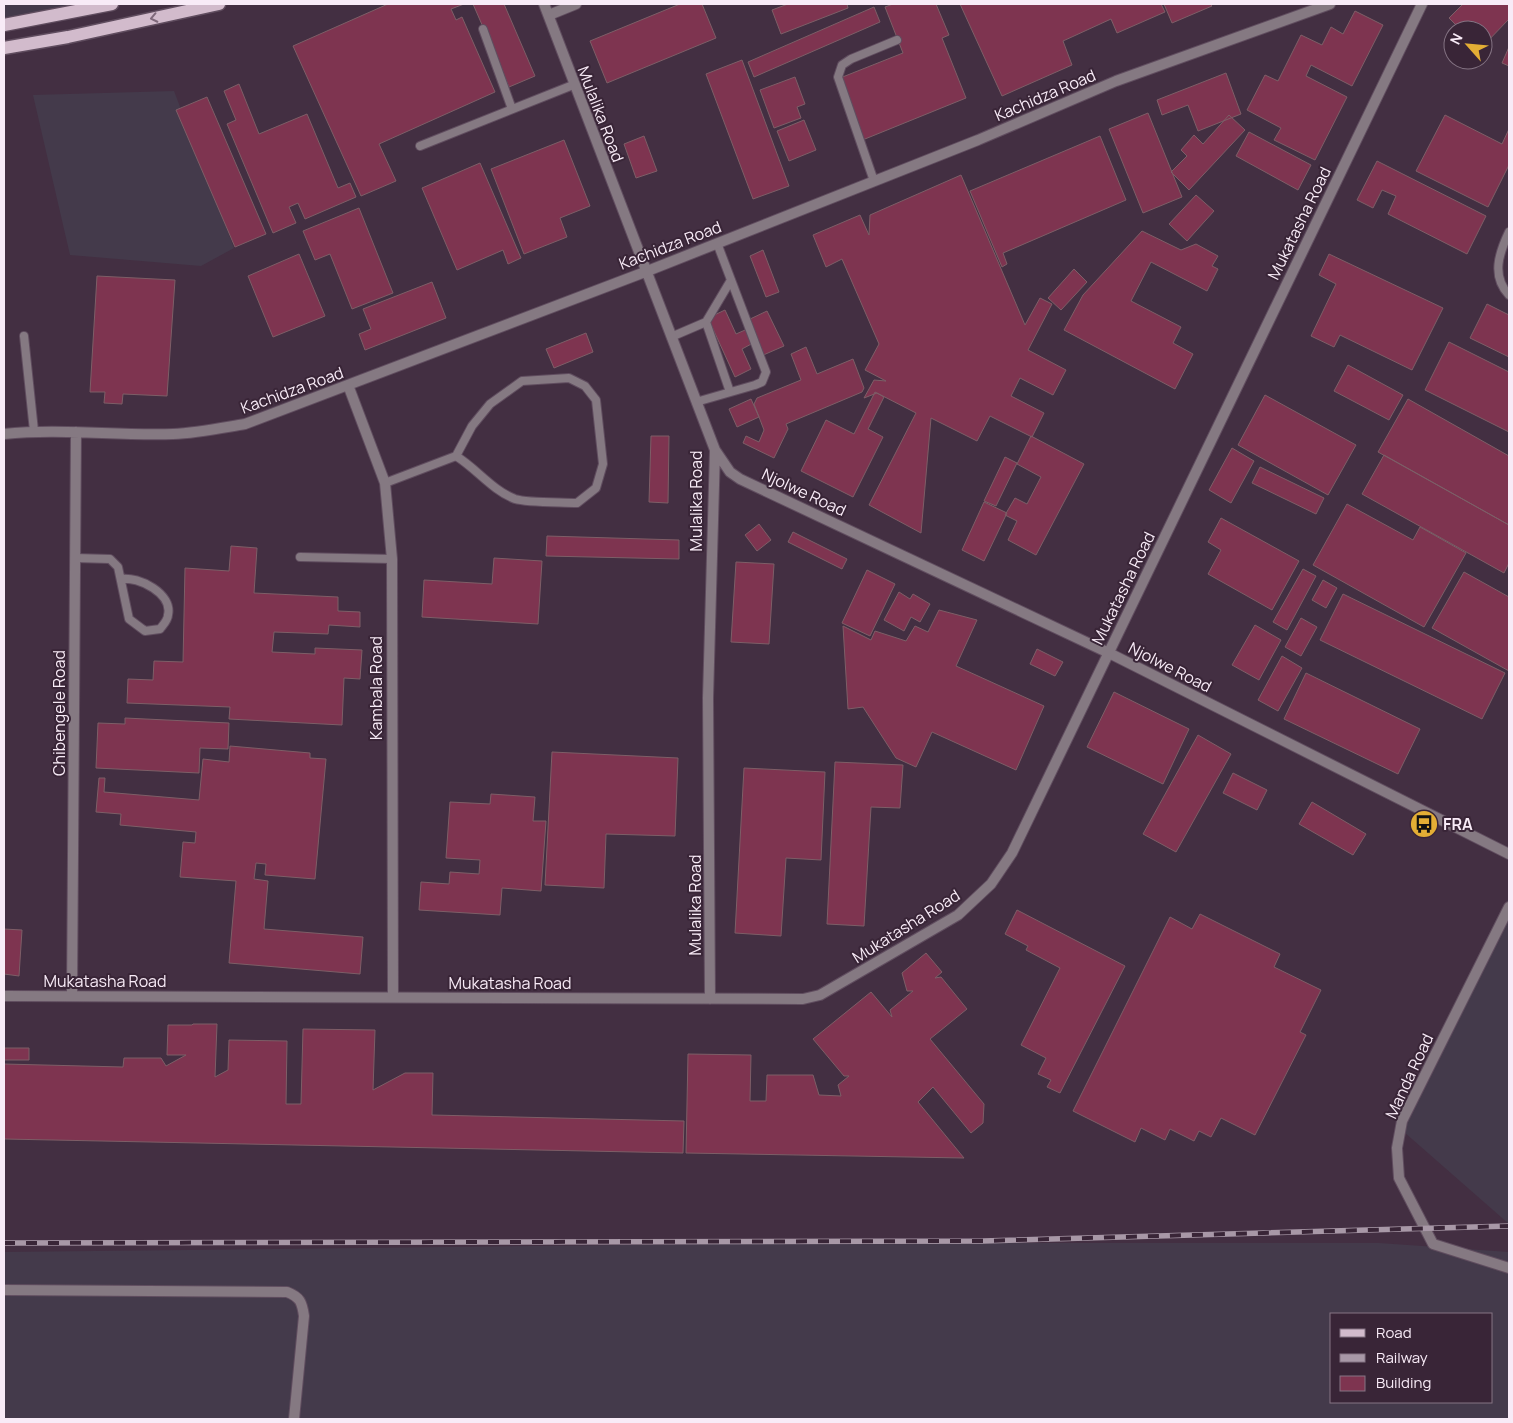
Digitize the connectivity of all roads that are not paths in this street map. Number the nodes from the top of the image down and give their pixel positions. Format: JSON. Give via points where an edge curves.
{"nodes":[{"id":1,"x":112,"y":4,"type":"edge"},
{"id":2,"x":219,"y":4,"type":"edge"},
{"id":3,"x":544,"y":4,"type":"edge"},
{"id":4,"x":576,"y":4,"type":"edge"},
{"id":5,"x":1330,"y":4,"type":"edge"},
{"id":6,"x":1422,"y":4,"type":"edge"},
{"id":7,"x":63,"y":9,"type":"edge"},
{"id":8,"x":549,"y":15,"type":"junction"},
{"id":9,"x":4,"y":25,"type":"edge"},
{"id":10,"x":483,"y":29,"type":"dead end"},
{"id":11,"x":897,"y":40,"type":"dead end"},
{"id":12,"x":4,"y":48,"type":"edge"},
{"id":13,"x":573,"y":85,"type":"junction"},
{"id":14,"x":512,"y":109,"type":"junction"},
{"id":15,"x":420,"y":146,"type":"dead end"},
{"id":16,"x":874,"y":181,"type":"junction"},
{"id":17,"x":1509,"y":232,"type":"edge"},
{"id":18,"x":717,"y":243,"type":"junction"},
{"id":19,"x":645,"y":272,"type":"junction"},
{"id":20,"x":731,"y":280,"type":"junction"},
{"id":21,"x":1509,"y":295,"type":"edge"},
{"id":22,"x":706,"y":322,"type":"junction"},
{"id":23,"x":24,"y":336,"type":"dead end"},
{"id":24,"x":670,"y":337,"type":"junction"},
{"id":25,"x":348,"y":385,"type":"junction"},
{"id":26,"x":730,"y":392,"type":"junction"},
{"id":27,"x":696,"y":402,"type":"junction"},
{"id":28,"x":34,"y":431,"type":"junction"},
{"id":29,"x":76,"y":432,"type":"junction"},
{"id":30,"x":4,"y":434,"type":"edge"},
{"id":31,"x":715,"y":450,"type":"junction"},
{"id":32,"x":456,"y":456,"type":"junction"},
{"id":33,"x":385,"y":483,"type":"junction"},
{"id":34,"x":300,"y":557,"type":"dead end"},
{"id":35,"x":75,"y":558,"type":"junction"},
{"id":36,"x":392,"y":560,"type":"junction"},
{"id":37,"x":121,"y":579,"type":"junction"},
{"id":38,"x":1109,"y":652,"type":"junction"},
{"id":39,"x":1509,"y":854,"type":"edge"},
{"id":40,"x":1509,"y":907,"type":"edge"},
{"id":41,"x":72,"y":995,"type":"junction"},
{"id":42,"x":4,"y":996,"type":"edge"},
{"id":43,"x":393,"y":997,"type":"junction"},
{"id":44,"x":710,"y":999,"type":"junction"},
{"id":45,"x":1509,"y":1268,"type":"edge"},
{"id":46,"x":4,"y":1290,"type":"edge"},
{"id":47,"x":294,"y":1419,"type":"edge"}],
"edges":[{"from":1,"to":7,"type":"main road"},
{"from":2,"to":12,"type":"main road","one_way":true},
{"from":3,"to":8,"type":"street","name":"Mulalika Road"},
{"from":4,"to":8,"type":"street"},
{"from":5,"to":16,"type":"street","name":"Kachidza Road","via":[[1116,81]]},
{"from":6,"to":38,"type":"street","name":"Mukatasha Road"},
{"from":7,"to":9,"type":"main road"},
{"from":8,"to":13,"type":"street","name":"Mulalika Road"},
{"from":10,"to":14,"type":"lane"},
{"from":11,"to":16,"type":"lane","via":[[852,58],[842,65],[838,77]]},
{"from":13,"to":14,"type":"lane"},
{"from":13,"to":19,"type":"street","name":"Mulalika Road"},
{"from":14,"to":15,"type":"lane"},
{"from":16,"to":18,"type":"street","name":"Kachidza Road"},
{"from":17,"to":21,"type":"lane","via":[[1501,250],[1497,275]]},
{"from":18,"to":19,"type":"street","name":"Kachidza Road"},
{"from":18,"to":20,"type":"lane"},
{"from":19,"to":24,"type":"street","name":"Mulalika Road"},
{"from":19,"to":25,"type":"street","name":"Kachidza Road"},
{"from":20,"to":22,"type":"lane"},
{"from":20,"to":26,"type":"lane","via":[[766,372],[762,382]]},
{"from":22,"to":24,"type":"lane"},
{"from":22,"to":26,"type":"lane"},
{"from":23,"to":28,"type":"lane"},
{"from":24,"to":27,"type":"street","name":"Mulalika Road"},
{"from":25,"to":29,"type":"street","name":"Kachidza Road","via":[[245,424],[205,431]]},
{"from":25,"to":33,"type":"street","name":"Kambala Road"},
{"from":26,"to":27,"type":"lane"},
{"from":27,"to":31,"type":"street","name":"Mulalika Road"},
{"from":28,"to":29,"type":"street","name":"Kachidza Road"},
{"from":28,"to":30,"type":"street","name":"Kachidza Road"},
{"from":29,"to":35,"type":"street","name":"Chibengele Road"},
{"from":31,"to":38,"type":"street","name":"Njolwe Road","via":[[730,472],[740,479]]},
{"from":31,"to":44,"type":"street","name":"Mulalika Road","via":[[708,698]]},
{"from":32,"to":32,"type":"lane","via":[[472,426],[490,404],[522,380],[569,378],[586,386],[596,400],[603,464],[596,488],[577,503],[516,499],[490,484],[473,466]]},
{"from":32,"to":33,"type":"lane"},
{"from":33,"to":36,"type":"street","name":"Kambala Road"},
{"from":34,"to":36,"type":"lane"},
{"from":35,"to":37,"type":"lane","via":[[110,559],[118,567]]},
{"from":35,"to":41,"type":"street","name":"Chibengele Road"},
{"from":36,"to":43,"type":"street","name":"Kambala Road"},
{"from":37,"to":37,"type":"lane","via":[[129,619],[145,630],[160,629],[168,616],[167,602],[152,586]]},
{"from":38,"to":39,"type":"street","name":"Njolwe Road"},
{"from":38,"to":44,"type":"street","name":"Mukatasha Road","via":[[1012,853],[991,884],[973,902],[958,915],[820,995],[788,1000]]},
{"from":40,"to":45,"type":"street","name":"Manda Road","via":[[1402,1121],[1397,1148],[1399,1178],[1432,1244]]},
{"from":41,"to":42,"type":"street","name":"Mukatasha Road"},
{"from":41,"to":43,"type":"street","name":"Mukatasha Road"},
{"from":43,"to":44,"type":"street","name":"Mukatasha Road"},
{"from":46,"to":47,"type":"street","via":[[287,1292],[298,1297],[303,1304],[304,1316]]}]}
